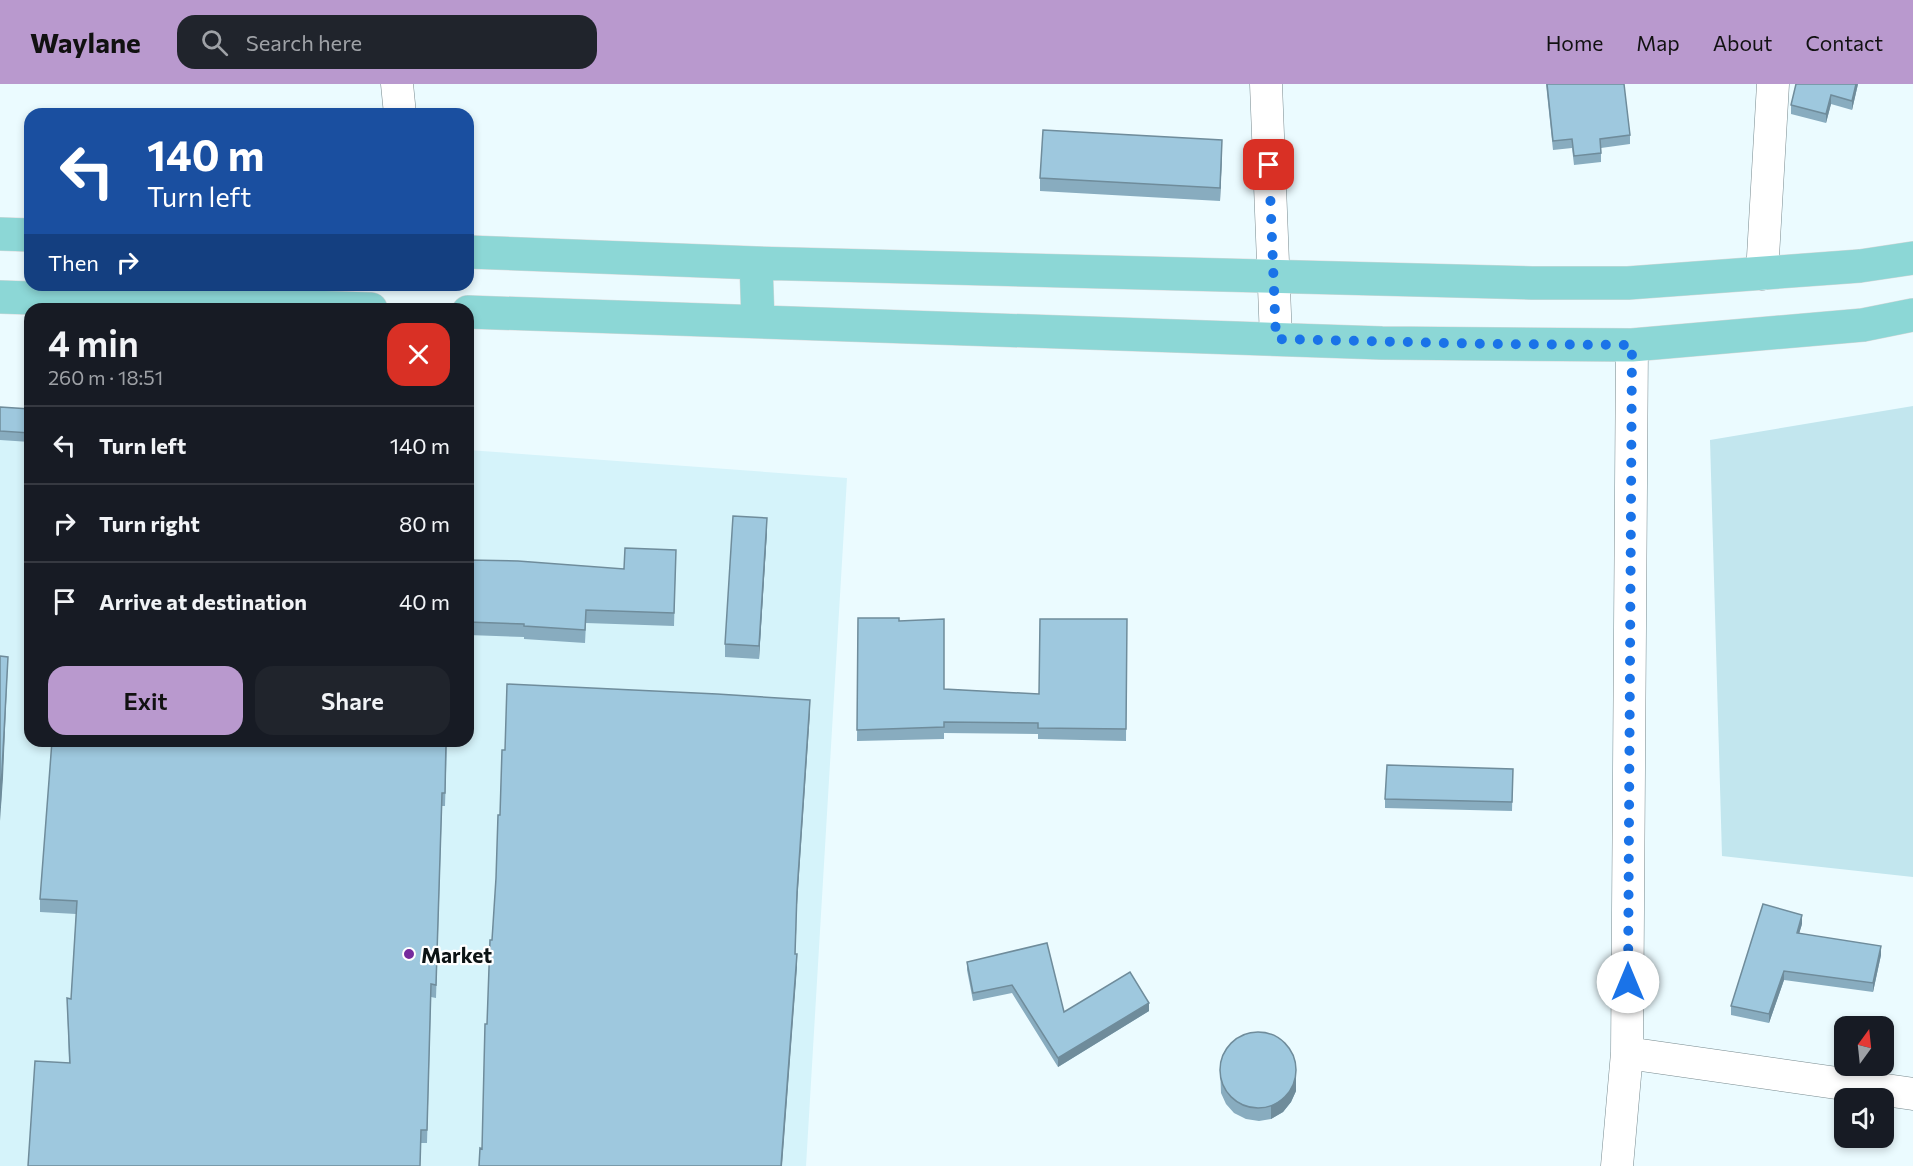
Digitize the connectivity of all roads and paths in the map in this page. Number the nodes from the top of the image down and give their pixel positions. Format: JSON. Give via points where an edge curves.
{"nodes":[{"id":1,"x":397,"y":84,"type":"edge"},
{"id":2,"x":1266,"y":84,"type":"edge"},
{"id":3,"x":1773,"y":84,"type":"edge"},
{"id":4,"x":399,"y":108,"type":"edge"},
{"id":5,"x":0,"y":234,"type":"edge"},
{"id":6,"x":24,"y":235,"type":"edge"},
{"id":7,"x":474,"y":252,"type":"edge"},
{"id":8,"x":1913,"y":258,"type":"edge"},
{"id":9,"x":756,"y":263,"type":"junction"},
{"id":10,"x":1762,"y":274,"type":"junction"},
{"id":11,"x":1274,"y":277,"type":"junction"},
{"id":12,"x":0,"y":297,"type":"edge"},
{"id":13,"x":186,"y":303,"type":"edge"},
{"id":14,"x":474,"y":312,"type":"edge"},
{"id":15,"x":1913,"y":315,"type":"edge"},
{"id":16,"x":758,"y":321,"type":"junction"},
{"id":17,"x":1276,"y":339,"type":"junction"},
{"id":18,"x":1632,"y":345,"type":"junction"},
{"id":19,"x":1627,"y":1053,"type":"junction"},
{"id":20,"x":1913,"y":1094,"type":"edge"},
{"id":21,"x":1617,"y":1166,"type":"edge"}],
"edges":[{"from":1,"to":4,"type":"street"},
{"from":2,"to":11,"type":"street"},
{"from":3,"to":10,"type":"street"},
{"from":5,"to":6,"type":"main road"},
{"from":7,"to":9,"type":"main road"},
{"from":8,"to":10,"type":"main road"},
{"from":9,"to":11,"type":"main road"},
{"from":9,"to":16,"type":"main road"},
{"from":10,"to":11,"type":"main road","via":[[1628,283]]},
{"from":11,"to":17,"type":"street"},
{"from":12,"to":13,"type":"main road"},
{"from":14,"to":16,"type":"main road"},
{"from":15,"to":18,"type":"main road","via":[[1863,325]]},
{"from":16,"to":17,"type":"main road"},
{"from":17,"to":18,"type":"main road"},
{"from":18,"to":19,"type":"street"},
{"from":19,"to":20,"type":"street"},
{"from":19,"to":21,"type":"street"}]}
